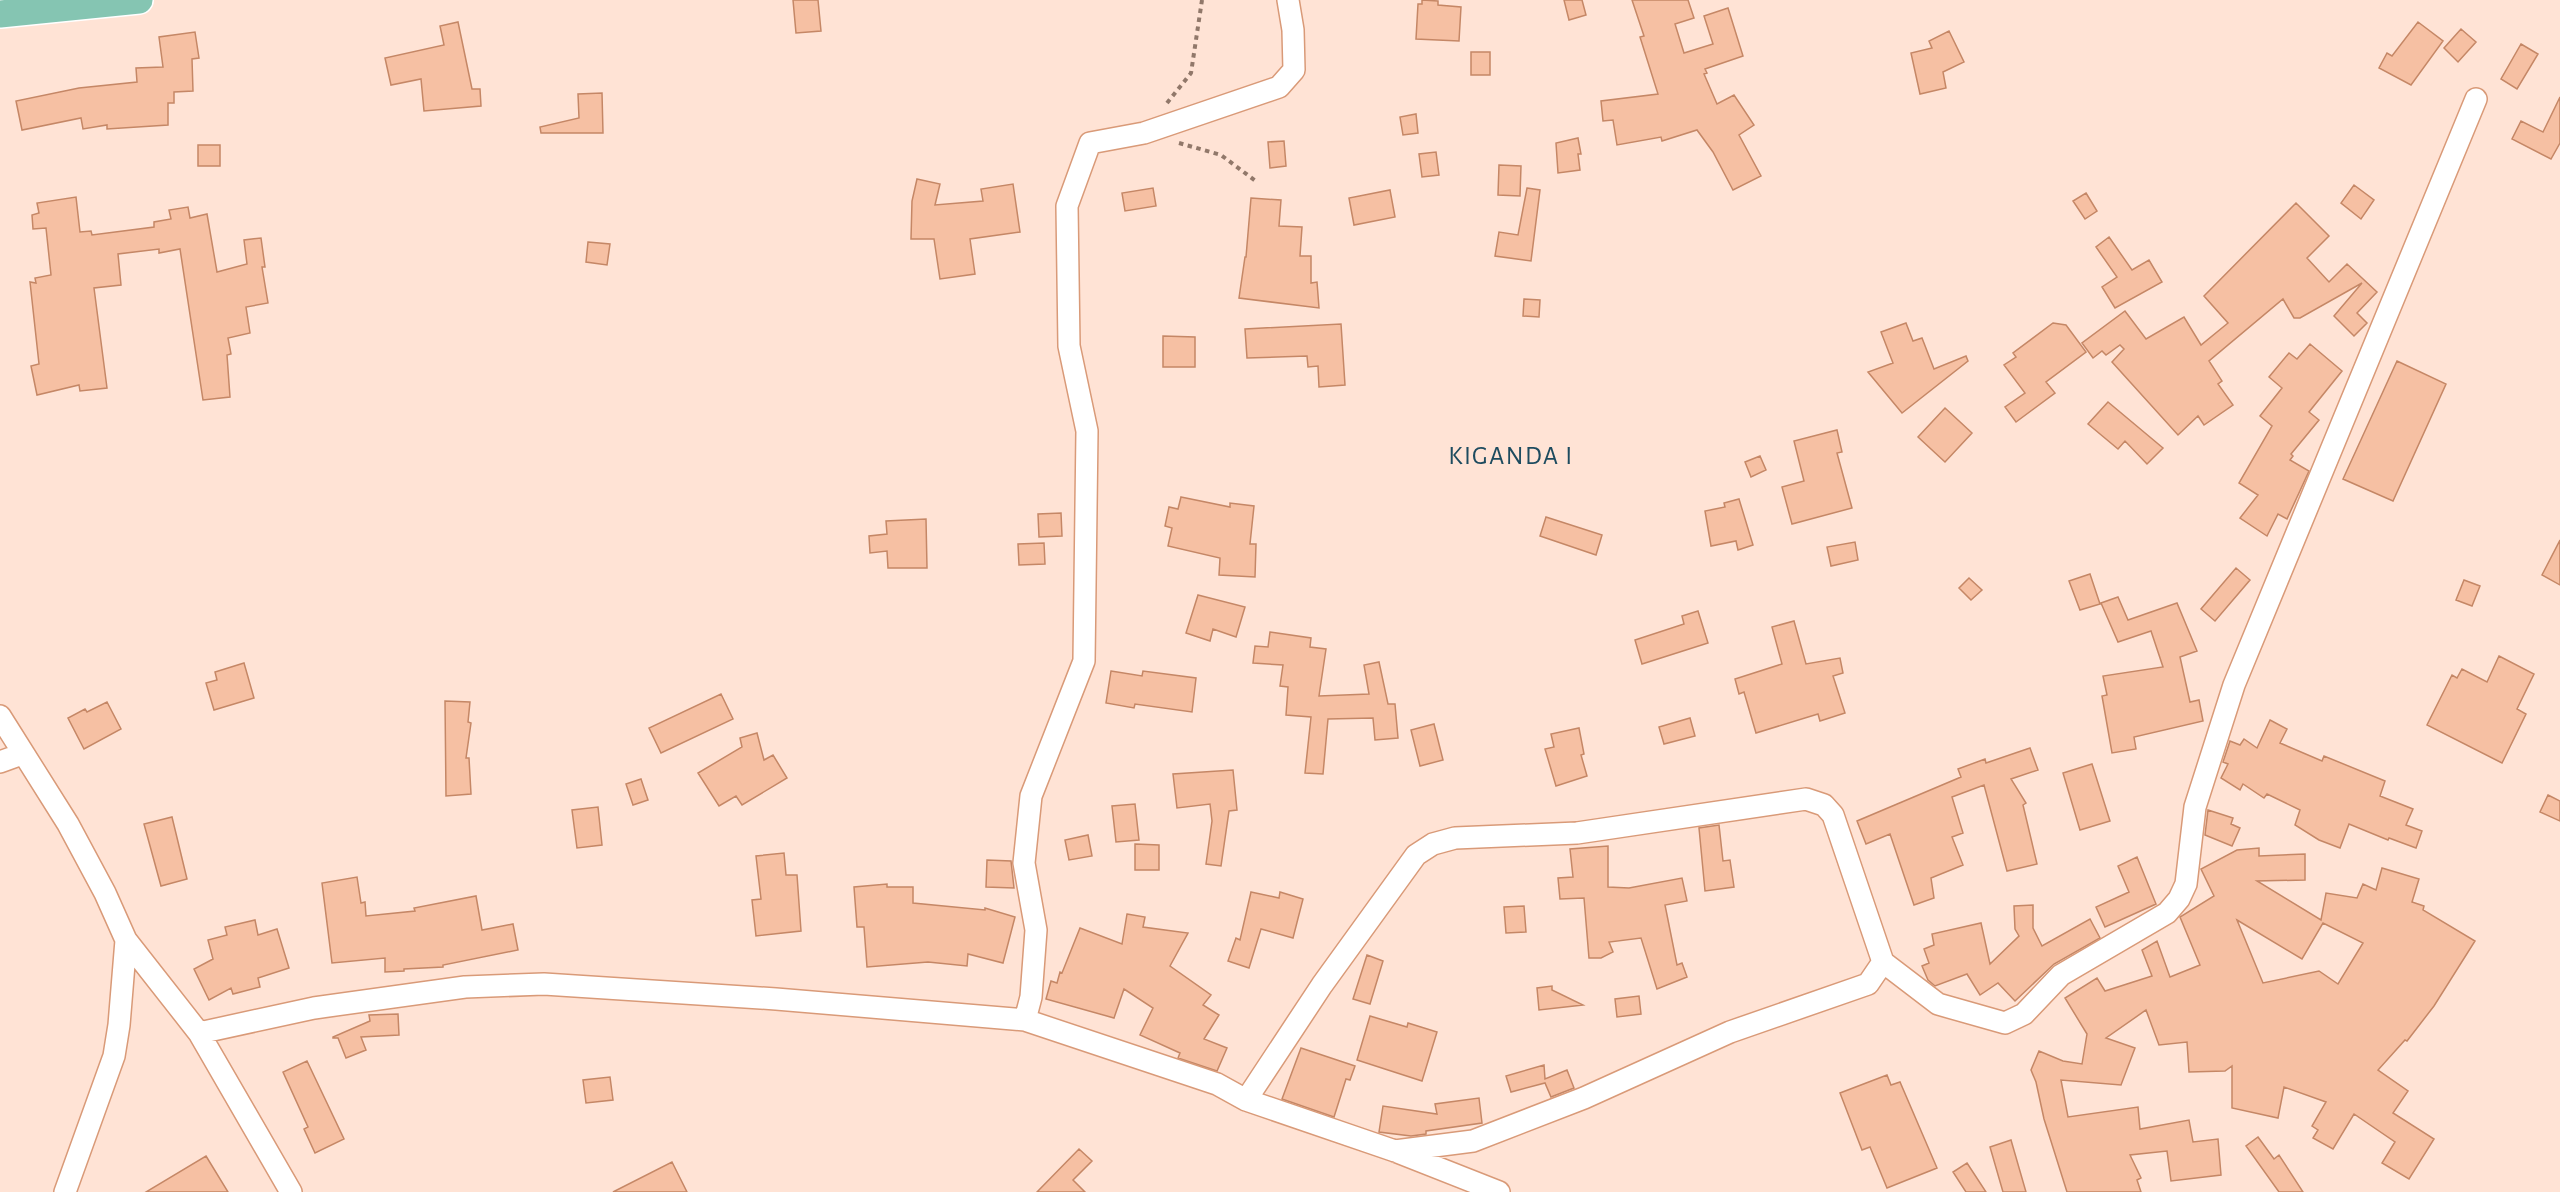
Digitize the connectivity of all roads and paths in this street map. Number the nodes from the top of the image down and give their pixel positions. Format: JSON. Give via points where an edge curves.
{"nodes":[{"id":1,"x":139,"y":0,"type":"edge"},
{"id":2,"x":1288,"y":0,"type":"edge"},
{"id":3,"x":0,"y":14,"type":"edge"},
{"id":4,"x":2476,"y":99,"type":"dead end"},
{"id":5,"x":0,"y":716,"type":"edge"},
{"id":6,"x":22,"y":754,"type":"junction"},
{"id":7,"x":0,"y":762,"type":"edge"},
{"id":8,"x":126,"y":940,"type":"junction"},
{"id":9,"x":1883,"y":962,"type":"junction"},
{"id":10,"x":1025,"y":1020,"type":"junction"},
{"id":11,"x":199,"y":1033,"type":"junction"},
{"id":12,"x":1246,"y":1100,"type":"junction"},
{"id":13,"x":1395,"y":1151,"type":"junction"},
{"id":14,"x":64,"y":1192,"type":"edge"},
{"id":15,"x":291,"y":1192,"type":"edge"},
{"id":16,"x":1498,"y":1192,"type":"edge"}],
"edges":[{"from":1,"to":3,"type":"main road"},
{"from":2,"to":10,"type":"street","via":[[1294,70],[1279,87],[1144,133],[1090,143],[1067,206],[1069,346],[1087,431],[1084,661],[1031,796],[1024,863],[1036,930],[1031,997]]},
{"from":4,"to":9,"type":"street","via":[[2234,685],[2195,807],[2186,884],[2179,899],[2166,913],[2061,975],[2024,1014],[2005,1023],[1938,1004]]},
{"from":5,"to":6,"type":"street"},
{"from":6,"to":7,"type":"street"},
{"from":6,"to":8,"type":"street","via":[[68,824]]},
{"from":8,"to":11,"type":"street"},
{"from":8,"to":14,"type":"street","via":[[114,1056]]},
{"from":9,"to":12,"type":"street","via":[[1833,815],[1824,805],[1806,799],[1577,833],[1455,838],[1433,844],[1416,855],[1322,985]]},
{"from":9,"to":13,"type":"street","via":[[1868,984],[1730,1032],[1584,1098],[1473,1141]]},
{"from":10,"to":11,"type":"street","via":[[544,984],[465,987],[349,1003]]},
{"from":10,"to":12,"type":"street","via":[[1217,1083]]},
{"from":11,"to":15,"type":"street"},
{"from":12,"to":13,"type":"street"},
{"from":13,"to":16,"type":"street"}]}
